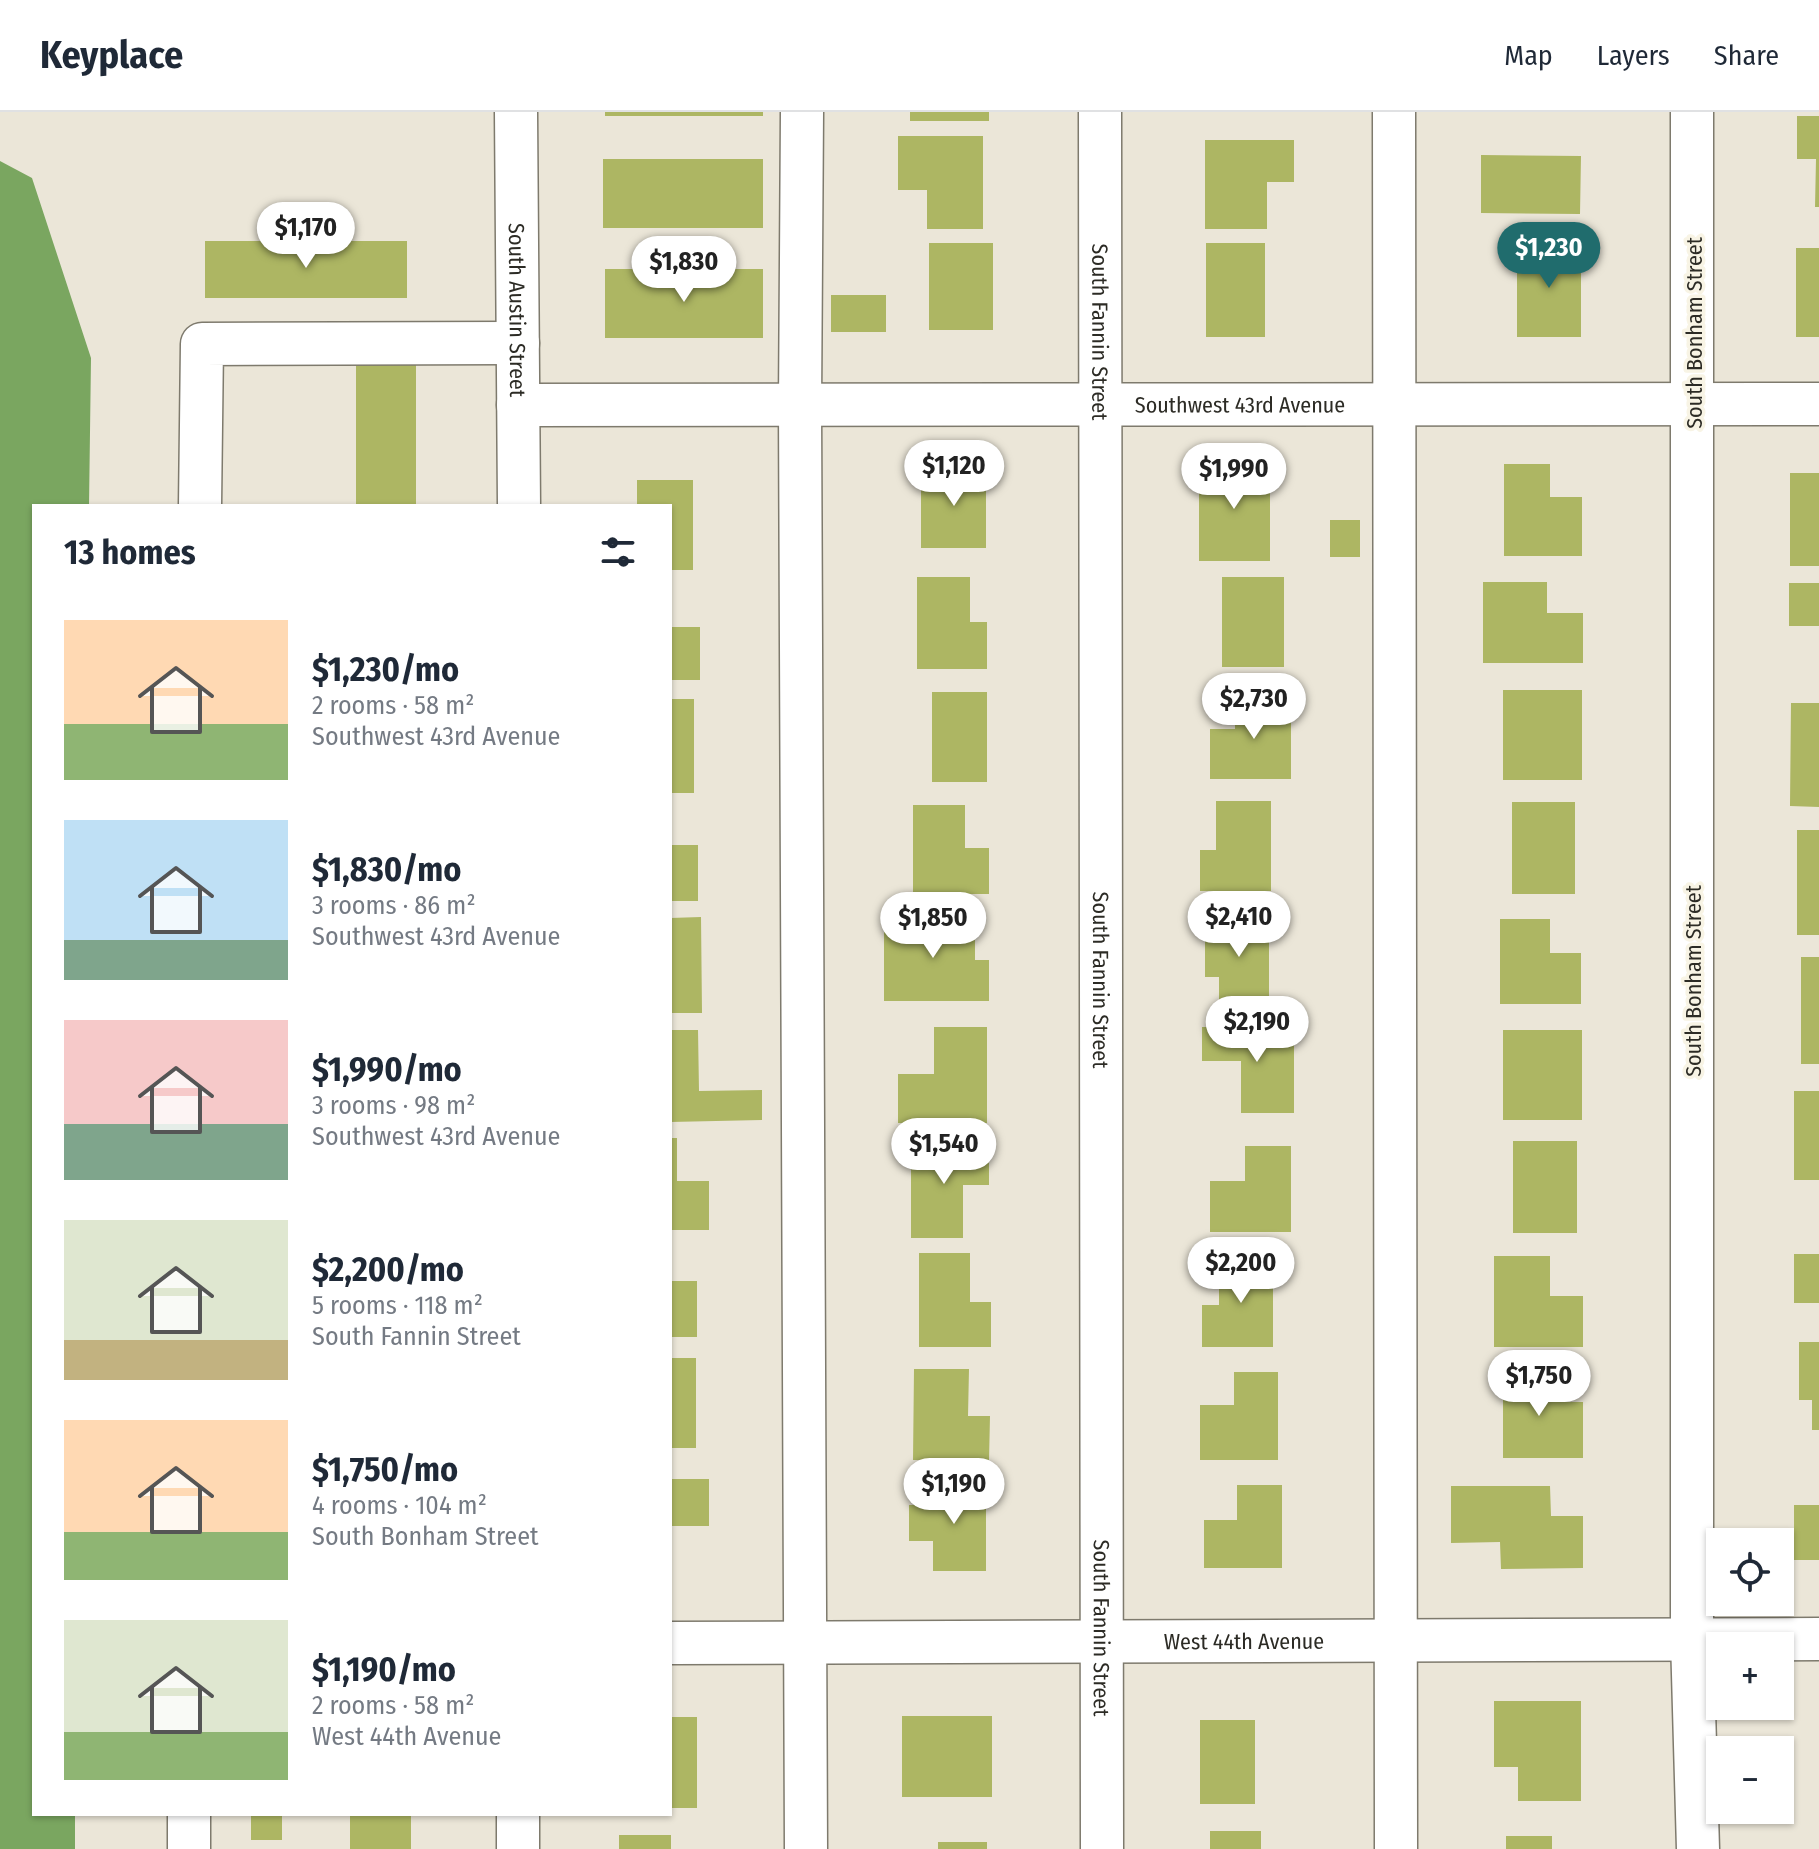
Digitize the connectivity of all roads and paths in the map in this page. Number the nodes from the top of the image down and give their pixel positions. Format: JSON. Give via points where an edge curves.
{"nodes":[{"id":1,"x":516,"y":112,"type":"edge"},
{"id":2,"x":802,"y":112,"type":"edge"},
{"id":3,"x":1100,"y":112,"type":"edge"},
{"id":4,"x":1394,"y":112,"type":"edge"},
{"id":5,"x":1692,"y":112,"type":"edge"},
{"id":6,"x":518,"y":343,"type":"junction"},
{"id":7,"x":1100,"y":403,"type":"junction"},
{"id":8,"x":1396,"y":404,"type":"junction"},
{"id":9,"x":1695,"y":404,"type":"junction"},
{"id":10,"x":1819,"y":404,"type":"edge"},
{"id":11,"x":518,"y":405,"type":"junction"},
{"id":12,"x":800,"y":405,"type":"junction"},
{"id":13,"x":200,"y":504,"type":"edge"},
{"id":14,"x":519,"y":504,"type":"edge"},
{"id":15,"x":1692,"y":1639,"type":"junction"},
{"id":16,"x":1819,"y":1639,"type":"edge"},
{"id":17,"x":1395,"y":1641,"type":"junction"},
{"id":18,"x":672,"y":1643,"type":"edge"},
{"id":19,"x":806,"y":1643,"type":"junction"},
{"id":20,"x":1102,"y":1643,"type":"junction"},
{"id":21,"x":189,"y":1816,"type":"edge"},
{"id":22,"x":518,"y":1816,"type":"edge"},
{"id":23,"x":189,"y":1849,"type":"edge"},
{"id":24,"x":518,"y":1849,"type":"edge"},
{"id":25,"x":806,"y":1849,"type":"edge"},
{"id":26,"x":1102,"y":1849,"type":"edge"},
{"id":27,"x":1396,"y":1849,"type":"edge"},
{"id":28,"x":1698,"y":1849,"type":"edge"}],
"edges":[{"from":1,"to":6,"type":"street","name":"South Austin Street"},
{"from":2,"to":12,"type":"street"},
{"from":3,"to":7,"type":"street","name":"South Fannin Street"},
{"from":4,"to":8,"type":"street"},
{"from":5,"to":9,"type":"street","name":"South Bonham Street"},
{"from":6,"to":11,"type":"street","name":"South Austin Street"},
{"from":6,"to":13,"type":"street","via":[[202,344]]},
{"from":7,"to":8,"type":"street","name":"Southwest 43rd Avenue"},
{"from":7,"to":12,"type":"street","name":"Southwest 43rd Avenue"},
{"from":7,"to":20,"type":"street","name":"South Fannin Street"},
{"from":8,"to":9,"type":"street","name":"Southwest 43rd Avenue"},
{"from":8,"to":17,"type":"street"},
{"from":9,"to":10,"type":"street","name":"Southwest 43rd Avenue"},
{"from":9,"to":15,"type":"street","name":"South Bonham Street"},
{"from":11,"to":12,"type":"street","name":"Southwest 43rd Avenue"},
{"from":11,"to":14,"type":"street","name":"South Austin Street"},
{"from":12,"to":19,"type":"street"},
{"from":15,"to":16,"type":"street","name":"West 44th Avenue"},
{"from":15,"to":17,"type":"street","name":"West 44th Avenue"},
{"from":15,"to":28,"type":"street","name":"South Bonham Street"},
{"from":17,"to":20,"type":"street","name":"West 44th Avenue"},
{"from":17,"to":27,"type":"street"},
{"from":18,"to":19,"type":"street","name":"West 44th Avenue"},
{"from":19,"to":20,"type":"street","name":"West 44th Avenue"},
{"from":19,"to":25,"type":"street"},
{"from":20,"to":26,"type":"street","name":"South Fannin Street"},
{"from":21,"to":23,"type":"street"},
{"from":22,"to":24,"type":"street"}]}
